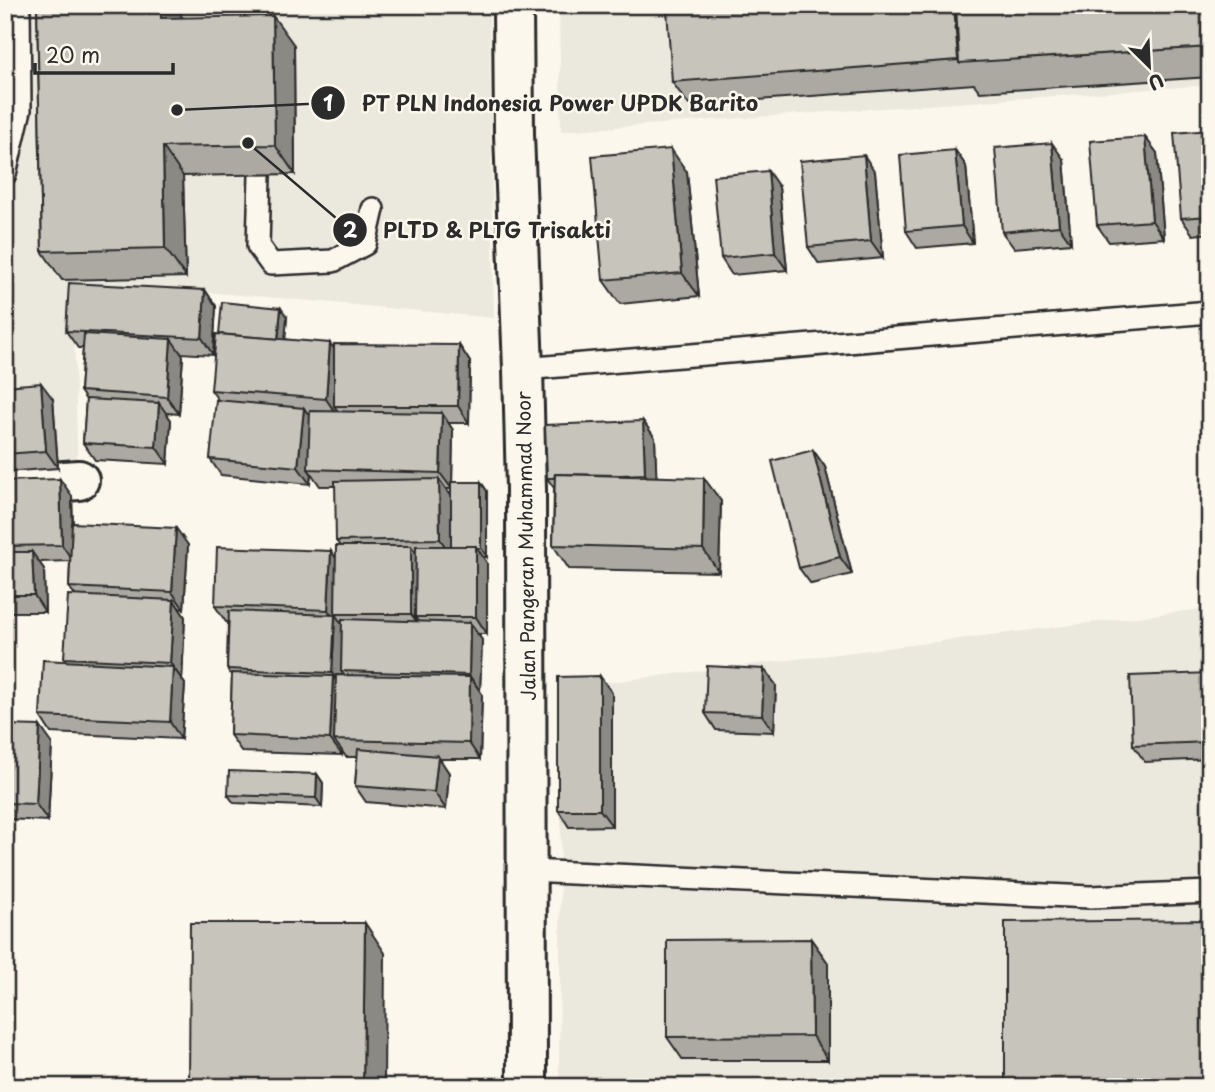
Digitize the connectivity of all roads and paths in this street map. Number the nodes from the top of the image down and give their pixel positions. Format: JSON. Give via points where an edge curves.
{"nodes":[{"id":1,"x":19,"y":5,"type":"edge"},
{"id":2,"x":257,"y":5,"type":"edge"},
{"id":3,"x":513,"y":5,"type":"edge"},
{"id":4,"x":257,"y":45,"type":"edge"},
{"id":5,"x":5,"y":174,"type":"edge"},
{"id":6,"x":260,"y":175,"type":"edge"},
{"id":7,"x":373,"y":209,"type":"dead end"},
{"id":8,"x":1210,"y":312,"type":"edge"},
{"id":9,"x":523,"y":369,"type":"junction"},
{"id":10,"x":79,"y":480,"type":"dead end"},
{"id":11,"x":5,"y":485,"type":"edge"},
{"id":12,"x":528,"y":872,"type":"junction"},
{"id":13,"x":1210,"y":892,"type":"edge"},
{"id":14,"x":527,"y":1087,"type":"edge"}],
"edges":[{"from":1,"to":5,"type":"lane","via":[[20,110]]},
{"from":2,"to":4,"type":"lane"},
{"from":3,"to":9,"type":"main road","name":"Jalan Pangeran Muhammad Noor"},
{"from":6,"to":7,"type":"lane","via":[[258,246],[271,264],[333,261],[365,244]]},
{"from":8,"to":9,"type":"lane"},
{"from":9,"to":12,"type":"main road","name":"Jalan Pangeran Muhammad Noor"},
{"from":10,"to":11,"type":"main road"},
{"from":12,"to":13,"type":"lane","via":[[1090,897]]},
{"from":12,"to":14,"type":"main road","name":"Jalan Pangeran Muhammad Noor"}]}
